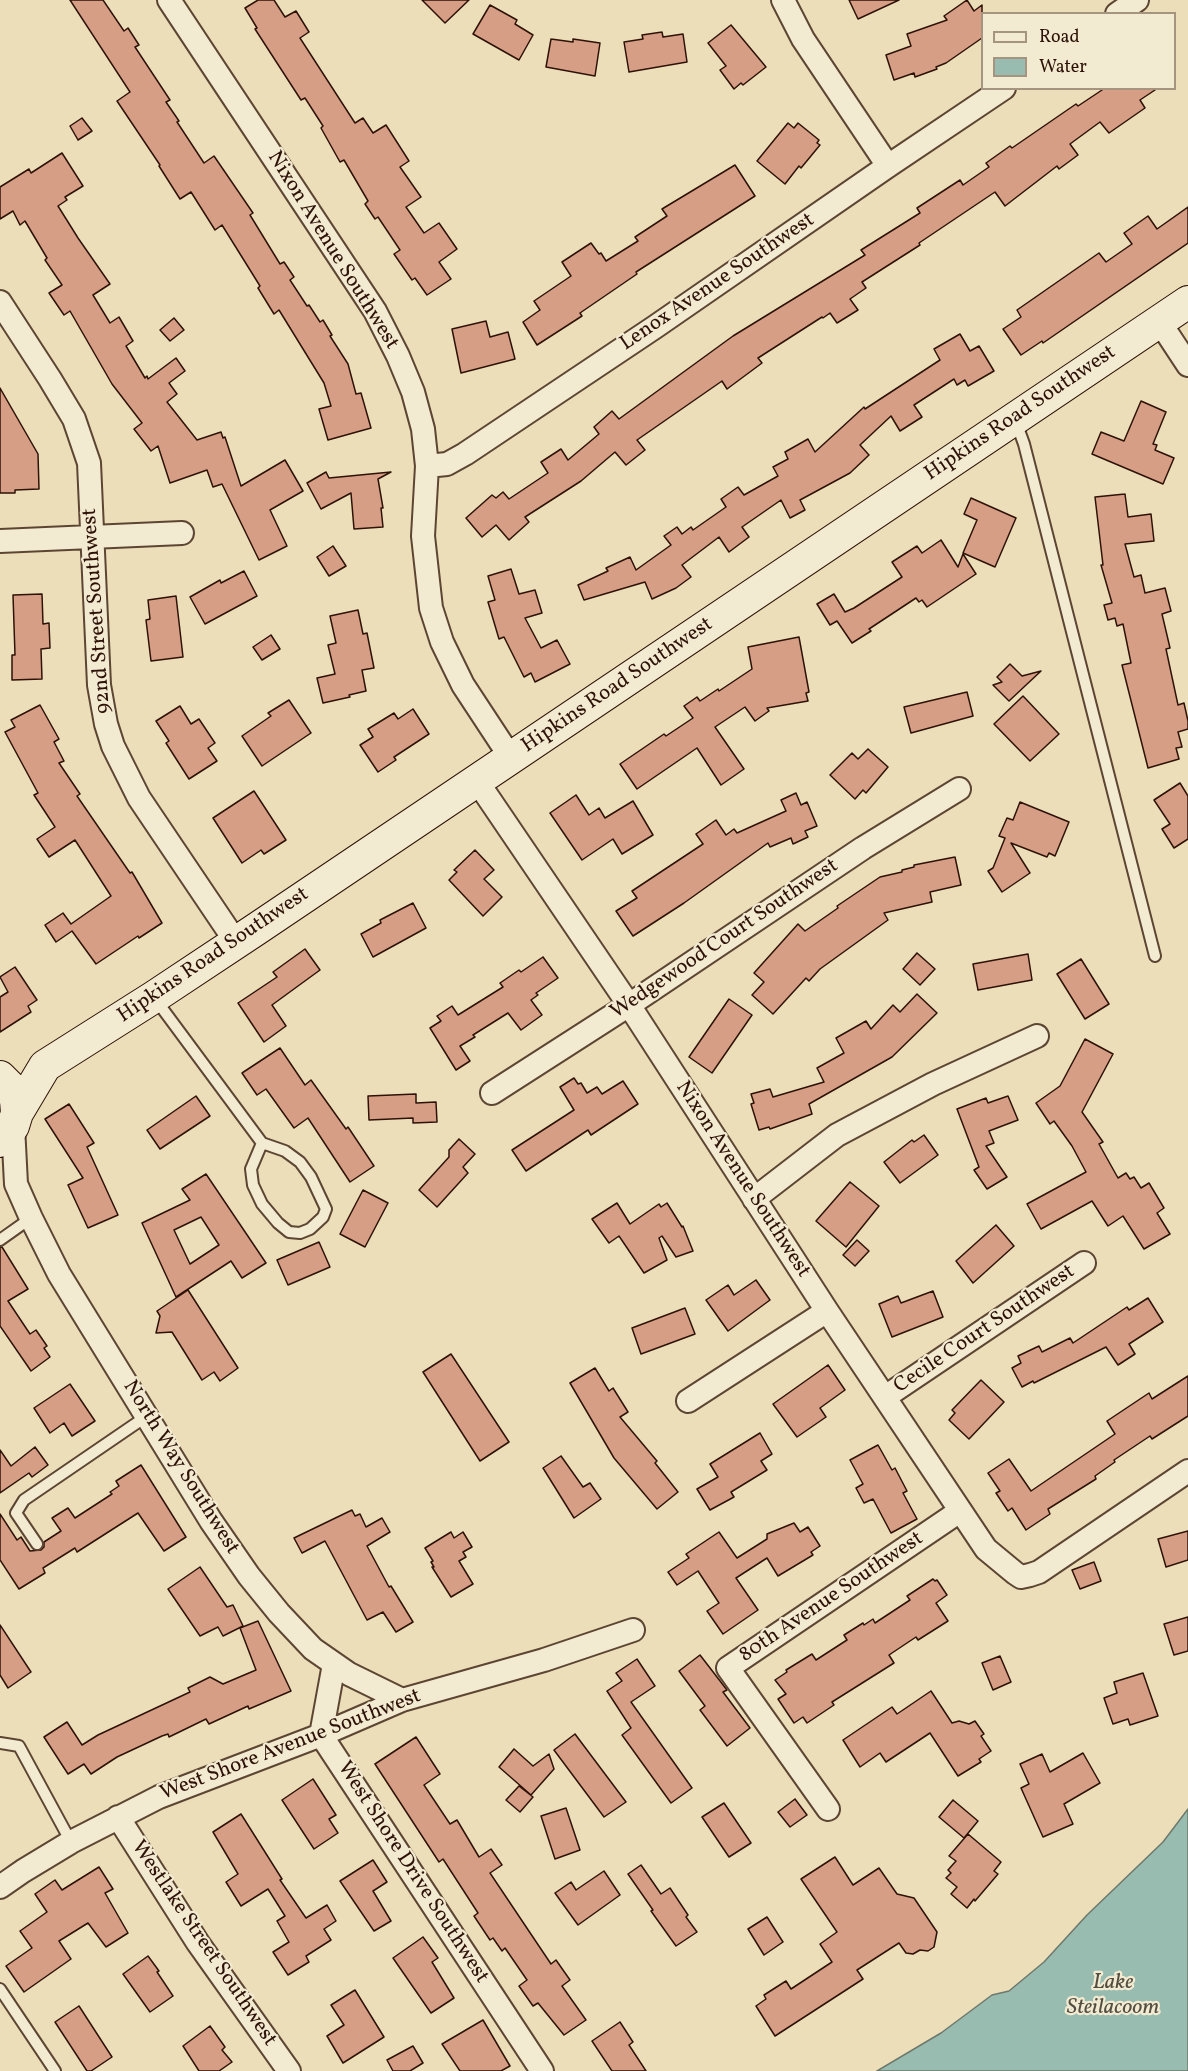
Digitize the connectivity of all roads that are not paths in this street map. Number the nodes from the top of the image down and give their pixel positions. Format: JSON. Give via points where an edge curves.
{"nodes":[{"id":1,"x":168,"y":0,"type":"edge"},
{"id":2,"x":783,"y":0,"type":"edge"},
{"id":3,"x":1137,"y":0,"type":"edge"},
{"id":4,"x":1120,"y":12,"type":"edge"},
{"id":5,"x":1001,"y":90,"type":"edge"},
{"id":6,"x":888,"y":166,"type":"junction"},
{"id":7,"x":0,"y":302,"type":"edge"},
{"id":8,"x":1188,"y":302,"type":"edge"},
{"id":9,"x":1159,"y":321,"type":"junction"},
{"id":10,"x":1188,"y":365,"type":"edge"},
{"id":11,"x":1015,"y":418,"type":"junction"},
{"id":12,"x":427,"y":466,"type":"junction"},
{"id":13,"x":182,"y":533,"type":"dead end"},
{"id":14,"x":92,"y":538,"type":"junction"},
{"id":15,"x":0,"y":541,"type":"edge"},
{"id":16,"x":512,"y":758,"type":"junction"},
{"id":17,"x":477,"y":781,"type":"junction"},
{"id":18,"x":958,"y":789,"type":"dead end"},
{"id":19,"x":236,"y":942,"type":"junction"},
{"id":20,"x":1155,"y":956,"type":"dead end"},
{"id":21,"x":154,"y":998,"type":"junction"},
{"id":22,"x":629,"y":1005,"type":"junction"},
{"id":23,"x":1037,"y":1036,"type":"dead end"},
{"id":24,"x":45,"y":1066,"type":"junction"},
{"id":25,"x":0,"y":1070,"type":"edge"},
{"id":26,"x":0,"y":1077,"type":"edge"},
{"id":27,"x":492,"y":1094,"type":"dead end"},
{"id":28,"x":10,"y":1127,"type":"edge"},
{"id":29,"x":262,"y":1143,"type":"junction"},
{"id":30,"x":8,"y":1178,"type":"edge"},
{"id":31,"x":754,"y":1199,"type":"junction"},
{"id":32,"x":31,"y":1218,"type":"junction"},
{"id":33,"x":0,"y":1240,"type":"edge"},
{"id":34,"x":1084,"y":1263,"type":"dead end"},
{"id":35,"x":827,"y":1311,"type":"junction"},
{"id":36,"x":885,"y":1396,"type":"junction"},
{"id":37,"x":688,"y":1401,"type":"dead end"},
{"id":38,"x":147,"y":1416,"type":"junction"},
{"id":39,"x":1188,"y":1471,"type":"edge"},
{"id":40,"x":960,"y":1511,"type":"junction"},
{"id":41,"x":37,"y":1544,"type":"dead end"},
{"id":42,"x":633,"y":1630,"type":"dead end"},
{"id":43,"x":334,"y":1664,"type":"junction"},
{"id":44,"x":402,"y":1700,"type":"junction"},
{"id":45,"x":321,"y":1735,"type":"junction"},
{"id":46,"x":0,"y":1743,"type":"edge"},
{"id":47,"x":828,"y":1809,"type":"dead end"},
{"id":48,"x":118,"y":1817,"type":"junction"},
{"id":49,"x":71,"y":1842,"type":"junction"},
{"id":50,"x":0,"y":1887,"type":"edge"},
{"id":51,"x":0,"y":1989,"type":"edge"},
{"id":52,"x":55,"y":2071,"type":"edge"},
{"id":53,"x":289,"y":2071,"type":"edge"},
{"id":54,"x":542,"y":2071,"type":"edge"}],
"edges":[{"from":1,"to":12,"type":"street","name":"Nixon Avenue Southwest","via":[[375,311],[413,392]]},
{"from":2,"to":6,"type":"street","via":[[802,39]]},
{"from":3,"to":4,"type":"street"},
{"from":5,"to":6,"type":"street","name":"Lenox Avenue Southwest"},
{"from":6,"to":12,"type":"street","name":"Lenox Avenue Southwest","via":[[465,454],[447,464]]},
{"from":7,"to":14,"type":"street","name":"92nd Street Southwest","via":[[74,419],[88,462]]},
{"from":8,"to":9,"type":"street","name":"Hipkins Road Southwest"},
{"from":9,"to":10,"type":"street"},
{"from":9,"to":11,"type":"street","name":"Hipkins Road Southwest"},
{"from":11,"to":16,"type":"street","name":"Hipkins Road Southwest"},
{"from":11,"to":20,"type":"lane"},
{"from":12,"to":16,"type":"street","name":"Nixon Avenue Southwest","via":[[423,536],[431,608],[463,685]]},
{"from":13,"to":14,"type":"street"},
{"from":14,"to":15,"type":"street"},
{"from":14,"to":19,"type":"street","name":"92nd Street Southwest","via":[[99,685],[113,746],[139,798]]},
{"from":16,"to":17,"type":"street","name":"Hipkins Road Southwest"},
{"from":17,"to":19,"type":"street","name":"Hipkins Road Southwest"},
{"from":17,"to":22,"type":"street","name":"Nixon Avenue Southwest"},
{"from":18,"to":22,"type":"street","name":"Wedgewood Court Southwest"},
{"from":19,"to":21,"type":"street","name":"Hipkins Road Southwest"},
{"from":21,"to":24,"type":"street","name":"Hipkins Road Southwest"},
{"from":21,"to":29,"type":"lane"},
{"from":22,"to":27,"type":"street","name":"Wedgewood Court Southwest"},
{"from":22,"to":31,"type":"street","name":"Nixon Avenue Southwest"},
{"from":23,"to":31,"type":"street","via":[[933,1084],[837,1135]]},
{"from":24,"to":25,"type":"street","name":"Hipkins Road Southwest"},
{"from":24,"to":28,"type":"street","name":"Hipkins Road Southwest"},
{"from":26,"to":28,"type":"street","via":[[16,1100]]},
{"from":28,"to":30,"type":"street","name":"North Way Southwest"},
{"from":29,"to":29,"type":"lane","via":[[285,1151],[311,1177],[326,1209],[310,1229],[289,1232],[262,1204],[251,1169]]},
{"from":30,"to":32,"type":"street","name":"North Way Southwest"},
{"from":31,"to":35,"type":"street","name":"Nixon Avenue Southwest"},
{"from":32,"to":33,"type":"lane"},
{"from":32,"to":38,"type":"street","name":"North Way Southwest","via":[[59,1274]]},
{"from":34,"to":36,"type":"street","name":"Cecile Court Southwest"},
{"from":35,"to":36,"type":"street","name":"Nixon Avenue Southwest"},
{"from":35,"to":37,"type":"street"},
{"from":36,"to":40,"type":"street","name":"Nixon Avenue Southwest"},
{"from":38,"to":41,"type":"lane","via":[[24,1500],[16,1513]]},
{"from":38,"to":43,"type":"street","name":"North Way Southwest","via":[[249,1576],[313,1649]]},
{"from":39,"to":40,"type":"street","name":"Nixon Avenue Southwest","via":[[1039,1572],[1021,1577],[986,1549]]},
{"from":40,"to":47,"type":"street","name":"80th Avenue Southwest","via":[[728,1668]]},
{"from":42,"to":44,"type":"street","name":"West Shore Avenue Southwest"},
{"from":43,"to":44,"type":"street","name":"North Way Southwest"},
{"from":43,"to":45,"type":"street"},
{"from":44,"to":45,"type":"street","name":"West Shore Avenue Southwest"},
{"from":45,"to":48,"type":"street","name":"West Shore Avenue Southwest","via":[[159,1797]]},
{"from":45,"to":54,"type":"street","name":"West Shore Drive Southwest"},
{"from":46,"to":49,"type":"lane","via":[[19,1746]]},
{"from":48,"to":49,"type":"street","name":"West Shore Avenue Southwest"},
{"from":48,"to":53,"type":"street","name":"Westlake Street Southwest","via":[[198,1943]]},
{"from":49,"to":50,"type":"street","name":"West Shore Avenue Southwest"},
{"from":51,"to":52,"type":"lane"}]}
